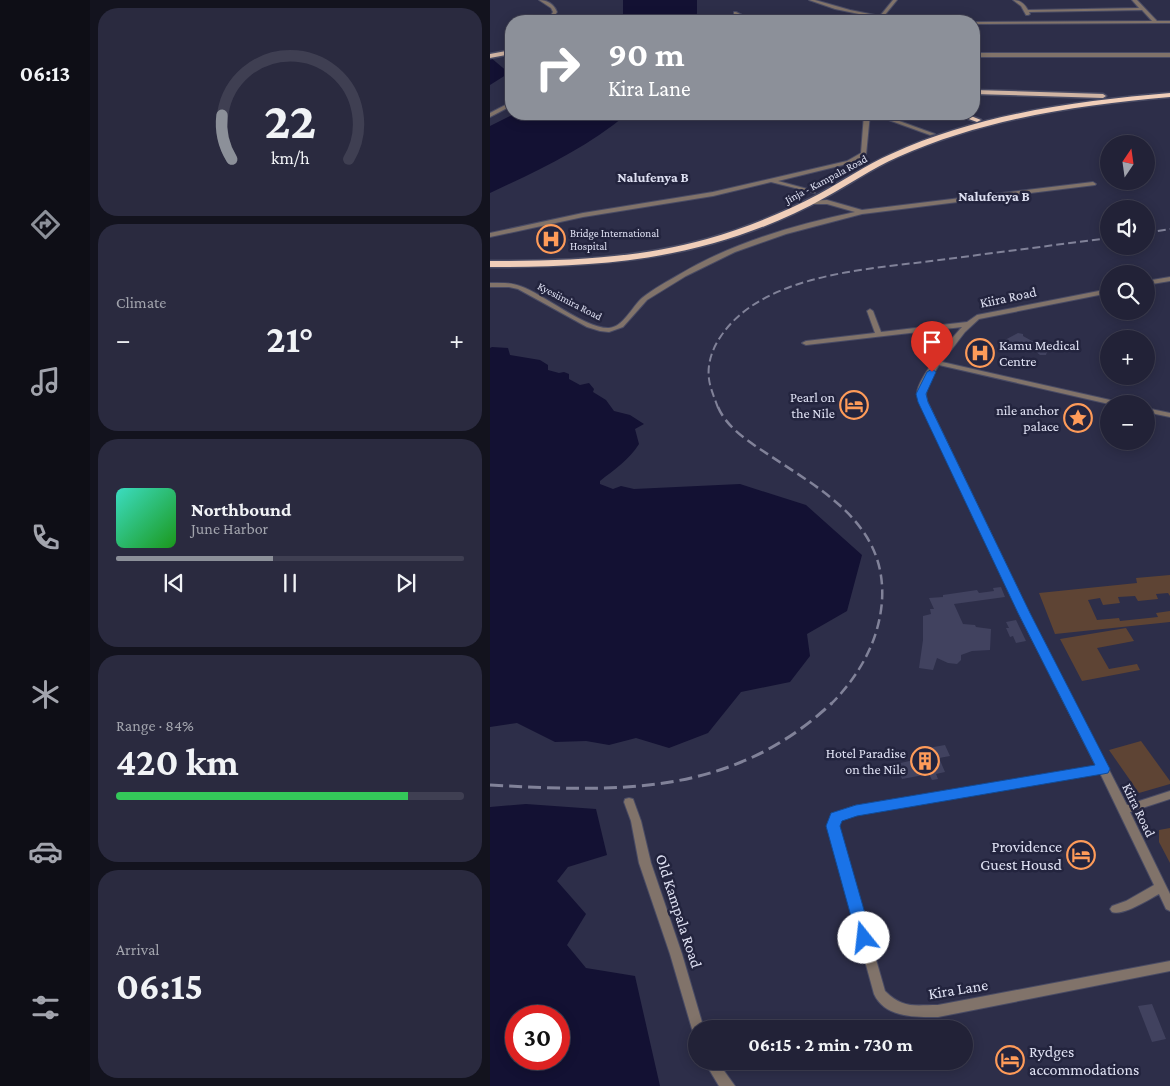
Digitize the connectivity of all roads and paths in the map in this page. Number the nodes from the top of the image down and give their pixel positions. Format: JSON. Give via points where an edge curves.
{"nodes":[{"id":1,"x":541,"y":0,"type":"edge"},
{"id":2,"x":811,"y":0,"type":"edge"},
{"id":3,"x":895,"y":0,"type":"edge"},
{"id":4,"x":1015,"y":0,"type":"edge"},
{"id":5,"x":1134,"y":0,"type":"edge"},
{"id":6,"x":1141,"y":9,"type":"junction"},
{"id":7,"x":1027,"y":10,"type":"junction"},
{"id":8,"x":736,"y":13,"type":"dead end"},
{"id":9,"x":553,"y":15,"type":"edge"},
{"id":10,"x":740,"y":15,"type":"edge"},
{"id":11,"x":861,"y":15,"type":"edge"},
{"id":12,"x":883,"y":15,"type":"edge"},
{"id":13,"x":1028,"y":22,"type":"junction"},
{"id":14,"x":1156,"y":22,"type":"junction"},
{"id":15,"x":1170,"y":22,"type":"edge"},
{"id":16,"x":980,"y":23,"type":"edge"},
{"id":17,"x":505,"y":53,"type":"edge"},
{"id":18,"x":1170,"y":55,"type":"edge"},
{"id":19,"x":490,"y":56,"type":"edge"},
{"id":20,"x":980,"y":56,"type":"edge"},
{"id":21,"x":1170,"y":90,"type":"edge"},
{"id":22,"x":980,"y":92,"type":"edge"},
{"id":23,"x":1170,"y":95,"type":"edge"},
{"id":24,"x":1103,"y":96,"type":"junction"},
{"id":25,"x":505,"y":107,"type":"edge"},
{"id":26,"x":490,"y":115,"type":"edge"},
{"id":27,"x":980,"y":119,"type":"edge"},
{"id":28,"x":867,"y":120,"type":"edge"},
{"id":29,"x":892,"y":120,"type":"edge"},
{"id":30,"x":977,"y":120,"type":"edge"},
{"id":31,"x":932,"y":134,"type":"junction"},
{"id":32,"x":773,"y":180,"type":"junction"},
{"id":33,"x":784,"y":184,"type":"junction"},
{"id":34,"x":1093,"y":184,"type":"dead end"},
{"id":35,"x":813,"y":192,"type":"junction"},
{"id":36,"x":824,"y":195,"type":"junction"},
{"id":37,"x":808,"y":199,"type":"junction"},
{"id":38,"x":844,"y":207,"type":"junction"},
{"id":39,"x":862,"y":212,"type":"junction"},
{"id":40,"x":490,"y":235,"type":"edge"},
{"id":41,"x":490,"y":259,"type":"edge"},
{"id":42,"x":490,"y":264,"type":"edge"},
{"id":43,"x":1170,"y":279,"type":"edge"},
{"id":44,"x":1155,"y":282,"type":"edge"},
{"id":45,"x":490,"y":285,"type":"edge"},
{"id":46,"x":1100,"y":292,"type":"edge"},
{"id":47,"x":870,"y":311,"type":"dead end"},
{"id":48,"x":968,"y":324,"type":"junction"},
{"id":49,"x":879,"y":335,"type":"junction"},
{"id":50,"x":806,"y":343,"type":"dead end"},
{"id":51,"x":938,"y":363,"type":"junction"},
{"id":52,"x":1100,"y":400,"type":"edge"},
{"id":53,"x":1155,"y":412,"type":"edge"},
{"id":54,"x":1170,"y":415,"type":"edge"},
{"id":55,"x":1103,"y":769,"type":"junction"},
{"id":56,"x":1170,"y":795,"type":"edge"},
{"id":57,"x":629,"y":802,"type":"dead end"},
{"id":58,"x":1124,"y":810,"type":"junction"},
{"id":59,"x":1161,"y":887,"type":"junction"},
{"id":60,"x":1170,"y":906,"type":"edge"},
{"id":61,"x":1116,"y":908,"type":"dead end"},
{"id":62,"x":1170,"y":966,"type":"edge"},
{"id":63,"x":695,"y":1020,"type":"edge"},
{"id":64,"x":716,"y":1070,"type":"edge"},
{"id":65,"x":728,"y":1086,"type":"edge"}],
"edges":[{"from":1,"to":9,"type":"street","via":[[553,7]]},
{"from":2,"to":11,"type":"street"},
{"from":3,"to":12,"type":"street"},
{"from":4,"to":7,"type":"street"},
{"from":5,"to":6,"type":"street"},
{"from":6,"to":7,"type":"street"},
{"from":6,"to":14,"type":"street"},
{"from":7,"to":13,"type":"street"},
{"from":8,"to":10,"type":"street"},
{"from":13,"to":14,"type":"street"},
{"from":13,"to":16,"type":"street"},
{"from":14,"to":15,"type":"street"},
{"from":17,"to":19,"type":"main road"},
{"from":18,"to":20,"type":"street"},
{"from":21,"to":24,"type":"highway","name":"Jinja - Kampala Road"},
{"from":22,"to":24,"type":"main road"},
{"from":23,"to":36,"type":"highway","name":"Jinja - Kampala Road","via":[[1066,106],[984,124],[893,156]]},
{"from":24,"to":27,"type":"highway","name":"Jinja - Kampala Road"},
{"from":25,"to":26,"type":"street"},
{"from":28,"to":32,"type":"street","via":[[864,154],[849,162]]},
{"from":29,"to":31,"type":"street"},
{"from":30,"to":31,"type":"highway","name":"Jinja - Kampala Road"},
{"from":31,"to":35,"type":"highway","name":"Jinja - Kampala Road","via":[[886,153]]},
{"from":32,"to":33,"type":"street"},
{"from":32,"to":40,"type":"street","via":[[685,200]]},
{"from":33,"to":35,"type":"street"},
{"from":33,"to":37,"type":"street"},
{"from":34,"to":39,"type":"street"},
{"from":35,"to":37,"type":"highway","name":"Jinja - Kampala Road"},
{"from":36,"to":37,"type":"highway","name":"Jinja - Kampala Road"},
{"from":36,"to":38,"type":"street"},
{"from":37,"to":38,"type":"street"},
{"from":37,"to":41,"type":"highway","name":"Jinja - Kampala Road","via":[[742,224],[653,247],[579,256]]},
{"from":37,"to":42,"type":"highway","name":"Jinja - Kampala Road","via":[[769,221],[728,236],[656,254],[579,262]]},
{"from":38,"to":39,"type":"street"},
{"from":39,"to":45,"type":"street","name":"Kyesiimira Road","via":[[763,239],[714,258],[645,299],[620,326],[604,330],[519,287]]},
{"from":43,"to":44,"type":"street"},
{"from":46,"to":48,"type":"street","name":"Kiira Road","via":[[986,314]]},
{"from":47,"to":49,"type":"street"},
{"from":48,"to":49,"type":"street"},
{"from":48,"to":51,"type":"street","name":"Kiira Road"},
{"from":49,"to":50,"type":"street"},
{"from":51,"to":52,"type":"street"},
{"from":51,"to":55,"type":"street","name":"Kiira Road","via":[[923,388],[923,402]]},
{"from":53,"to":54,"type":"street"},
{"from":55,"to":58,"type":"street","name":"Kiira Road"},
{"from":55,"to":62,"type":"street","name":"Kira Lane","via":[[856,810],[836,817],[833,826],[880,994],[892,1006],[910,1011],[938,1011]]},
{"from":56,"to":58,"type":"street"},
{"from":57,"to":63,"type":"street","name":"Old Kampala Road"},
{"from":58,"to":59,"type":"street","name":"Kiira Road"},
{"from":59,"to":60,"type":"street","name":"Kiira Road"},
{"from":59,"to":61,"type":"street"},
{"from":64,"to":65,"type":"street"}]}
